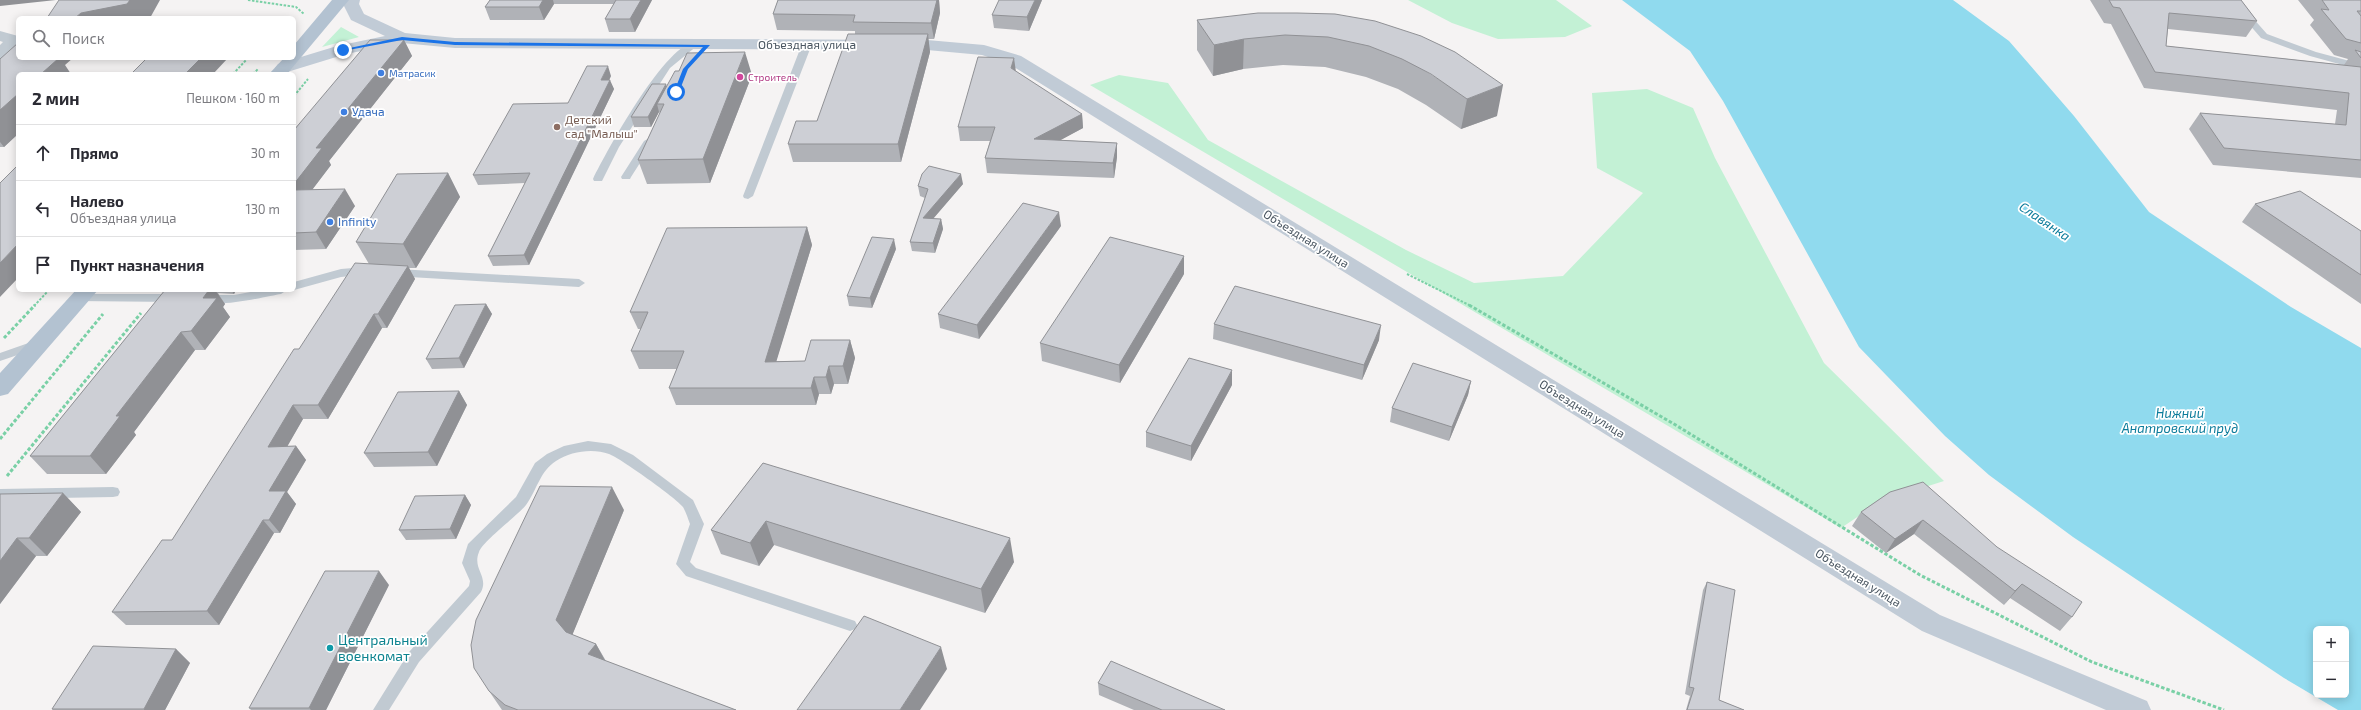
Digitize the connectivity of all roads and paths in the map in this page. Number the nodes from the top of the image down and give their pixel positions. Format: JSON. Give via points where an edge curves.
{"nodes":[{"id":1,"x":248,"y":0,"type":"edge"},
{"id":2,"x":341,"y":0,"type":"edge"},
{"id":3,"x":352,"y":0,"type":"edge"},
{"id":4,"x":2232,"y":0,"type":"edge"},
{"id":5,"x":304,"y":13,"type":"dead end"},
{"id":6,"x":402,"y":38,"type":"junction"},
{"id":7,"x":807,"y":44,"type":"junction"},
{"id":8,"x":699,"y":49,"type":"junction"},
{"id":9,"x":296,"y":53,"type":"edge"},
{"id":10,"x":246,"y":60,"type":"edge"},
{"id":11,"x":287,"y":64,"type":"edge"},
{"id":12,"x":2361,"y":68,"type":"edge"},
{"id":13,"x":235,"y":72,"type":"edge"},
{"id":14,"x":654,"y":134,"type":"edge"},
{"id":15,"x":626,"y":177,"type":"dead end"},
{"id":16,"x":598,"y":179,"type":"dead end"},
{"id":17,"x":748,"y":196,"type":"dead end"},
{"id":18,"x":373,"y":271,"type":"edge"},
{"id":19,"x":389,"y":272,"type":"edge"},
{"id":20,"x":1403,"y":272,"type":"dead end"},
{"id":21,"x":579,"y":283,"type":"dead end"},
{"id":22,"x":296,"y":285,"type":"edge"},
{"id":23,"x":47,"y":292,"type":"edge"},
{"id":24,"x":271,"y":292,"type":"edge"},
{"id":25,"x":84,"y":294,"type":"edge"},
{"id":26,"x":117,"y":297,"type":"junction"},
{"id":27,"x":154,"y":298,"type":"junction"},
{"id":28,"x":183,"y":298,"type":"edge"},
{"id":29,"x":198,"y":298,"type":"edge"},
{"id":30,"x":0,"y":341,"type":"edge"},
{"id":31,"x":40,"y":343,"type":"junction"},
{"id":32,"x":0,"y":357,"type":"edge"},
{"id":33,"x":0,"y":388,"type":"edge"},
{"id":34,"x":0,"y":439,"type":"edge"},
{"id":35,"x":5,"y":478,"type":"dead end"},
{"id":36,"x":113,"y":492,"type":"dead end"},
{"id":37,"x":0,"y":494,"type":"edge"},
{"id":38,"x":850,"y":625,"type":"dead end"},
{"id":39,"x":381,"y":710,"type":"edge"},
{"id":40,"x":2137,"y":710,"type":"edge"},
{"id":41,"x":2224,"y":710,"type":"edge"}],
"edges":[{"from":1,"to":5,"type":"path","via":[[296,7]]},
{"from":2,"to":9,"type":"main road"},
{"from":3,"to":6,"type":"main road","name":"Объездная улица","via":[[351,4],[357,17]]},
{"from":4,"to":12,"type":"lane","via":[[2264,36]]},
{"from":6,"to":8,"type":"main road","name":"Объездная улица","via":[[455,43]]},
{"from":6,"to":11,"type":"main road","name":"Объездная улица"},
{"from":7,"to":8,"type":"main road","name":"Объездная улица"},
{"from":7,"to":17,"type":"lane"},
{"from":7,"to":40,"type":"main road","name":"Объездная улица","via":[[927,45],[984,50],[1015,60],[1931,623]]},
{"from":8,"to":16,"type":"lane","via":[[667,66],[614,147]]},
{"from":10,"to":13,"type":"path"},
{"from":14,"to":15,"type":"lane"},
{"from":18,"to":22,"type":"lane","via":[[341,273]]},
{"from":19,"to":21,"type":"lane"},
{"from":20,"to":41,"type":"path","via":[[1469,305],[1681,428],[1920,575],[2092,662]]},
{"from":23,"to":30,"type":"path"},
{"from":24,"to":29,"type":"lane","via":[[234,299]]},
{"from":25,"to":26,"type":"lane"},
{"from":25,"to":31,"type":"main road"},
{"from":26,"to":27,"type":"lane"},
{"from":26,"to":34,"type":"path"},
{"from":27,"to":28,"type":"lane"},
{"from":27,"to":35,"type":"path"},
{"from":31,"to":32,"type":"lane"},
{"from":31,"to":33,"type":"main road"},
{"from":36,"to":37,"type":"lane"},
{"from":38,"to":39,"type":"lane","via":[[691,572],[683,564],[698,524],[688,504],[628,458],[611,449],[588,446],[569,449],[552,457],[540,467],[521,501],[473,548],[469,563],[477,581],[476,588],[414,657]]}]}
